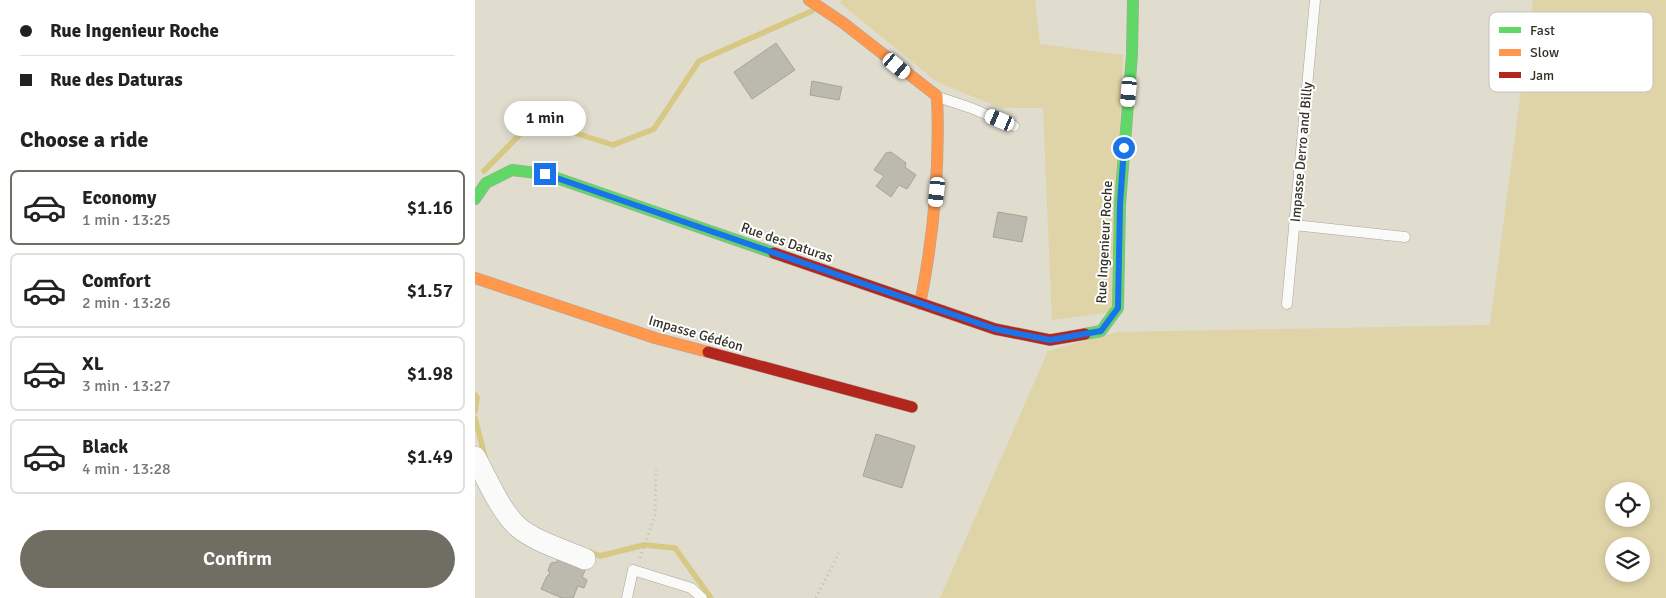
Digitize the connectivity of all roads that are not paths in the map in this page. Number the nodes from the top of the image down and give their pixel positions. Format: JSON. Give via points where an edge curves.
{"nodes":[{"id":1,"x":809,"y":0,"type":"edge"},
{"id":2,"x":1133,"y":0,"type":"edge"},
{"id":3,"x":1315,"y":0,"type":"edge"},
{"id":4,"x":937,"y":96,"type":"junction"},
{"id":5,"x":1014,"y":126,"type":"dead end"},
{"id":6,"x":475,"y":199,"type":"edge"},
{"id":7,"x":1294,"y":225,"type":"junction"},
{"id":8,"x":1405,"y":237,"type":"dead end"},
{"id":9,"x":475,"y":278,"type":"edge"},
{"id":10,"x":921,"y":304,"type":"junction"},
{"id":11,"x":1287,"y":304,"type":"dead end"},
{"id":12,"x":1101,"y":331,"type":"joint"},
{"id":13,"x":912,"y":407,"type":"dead end"},
{"id":14,"x":475,"y":457,"type":"edge"},
{"id":15,"x":585,"y":559,"type":"dead end"},
{"id":16,"x":627,"y":598,"type":"edge"},
{"id":17,"x":703,"y":598,"type":"edge"}],
"edges":[{"from":1,"to":4,"type":"street","via":[[857,32]]},
{"from":2,"to":12,"type":"street","name":"Rue Ingenieur Roche","via":[[1120,204],[1118,308]]},
{"from":3,"to":7,"type":"lane","name":"Impasse Derro and Billy"},
{"from":4,"to":5,"type":"lane"},
{"from":4,"to":10,"type":"street","via":[[937,192]]},
{"from":6,"to":10,"type":"street","name":"Rue des Daturas","via":[[486,183],[512,170],[545,174]]},
{"from":7,"to":8,"type":"lane"},
{"from":7,"to":11,"type":"lane","name":"Impasse Derro and Billy"},
{"from":9,"to":13,"type":"street","name":"Impasse Gédéon","via":[[655,338]]},
{"from":10,"to":12,"type":"street","name":"Rue des Daturas","via":[[995,329],[1050,340]]},
{"from":14,"to":15,"type":"street","via":[[519,528]]},
{"from":16,"to":17,"type":"lane","via":[[633,570],[691,588]]}]}
